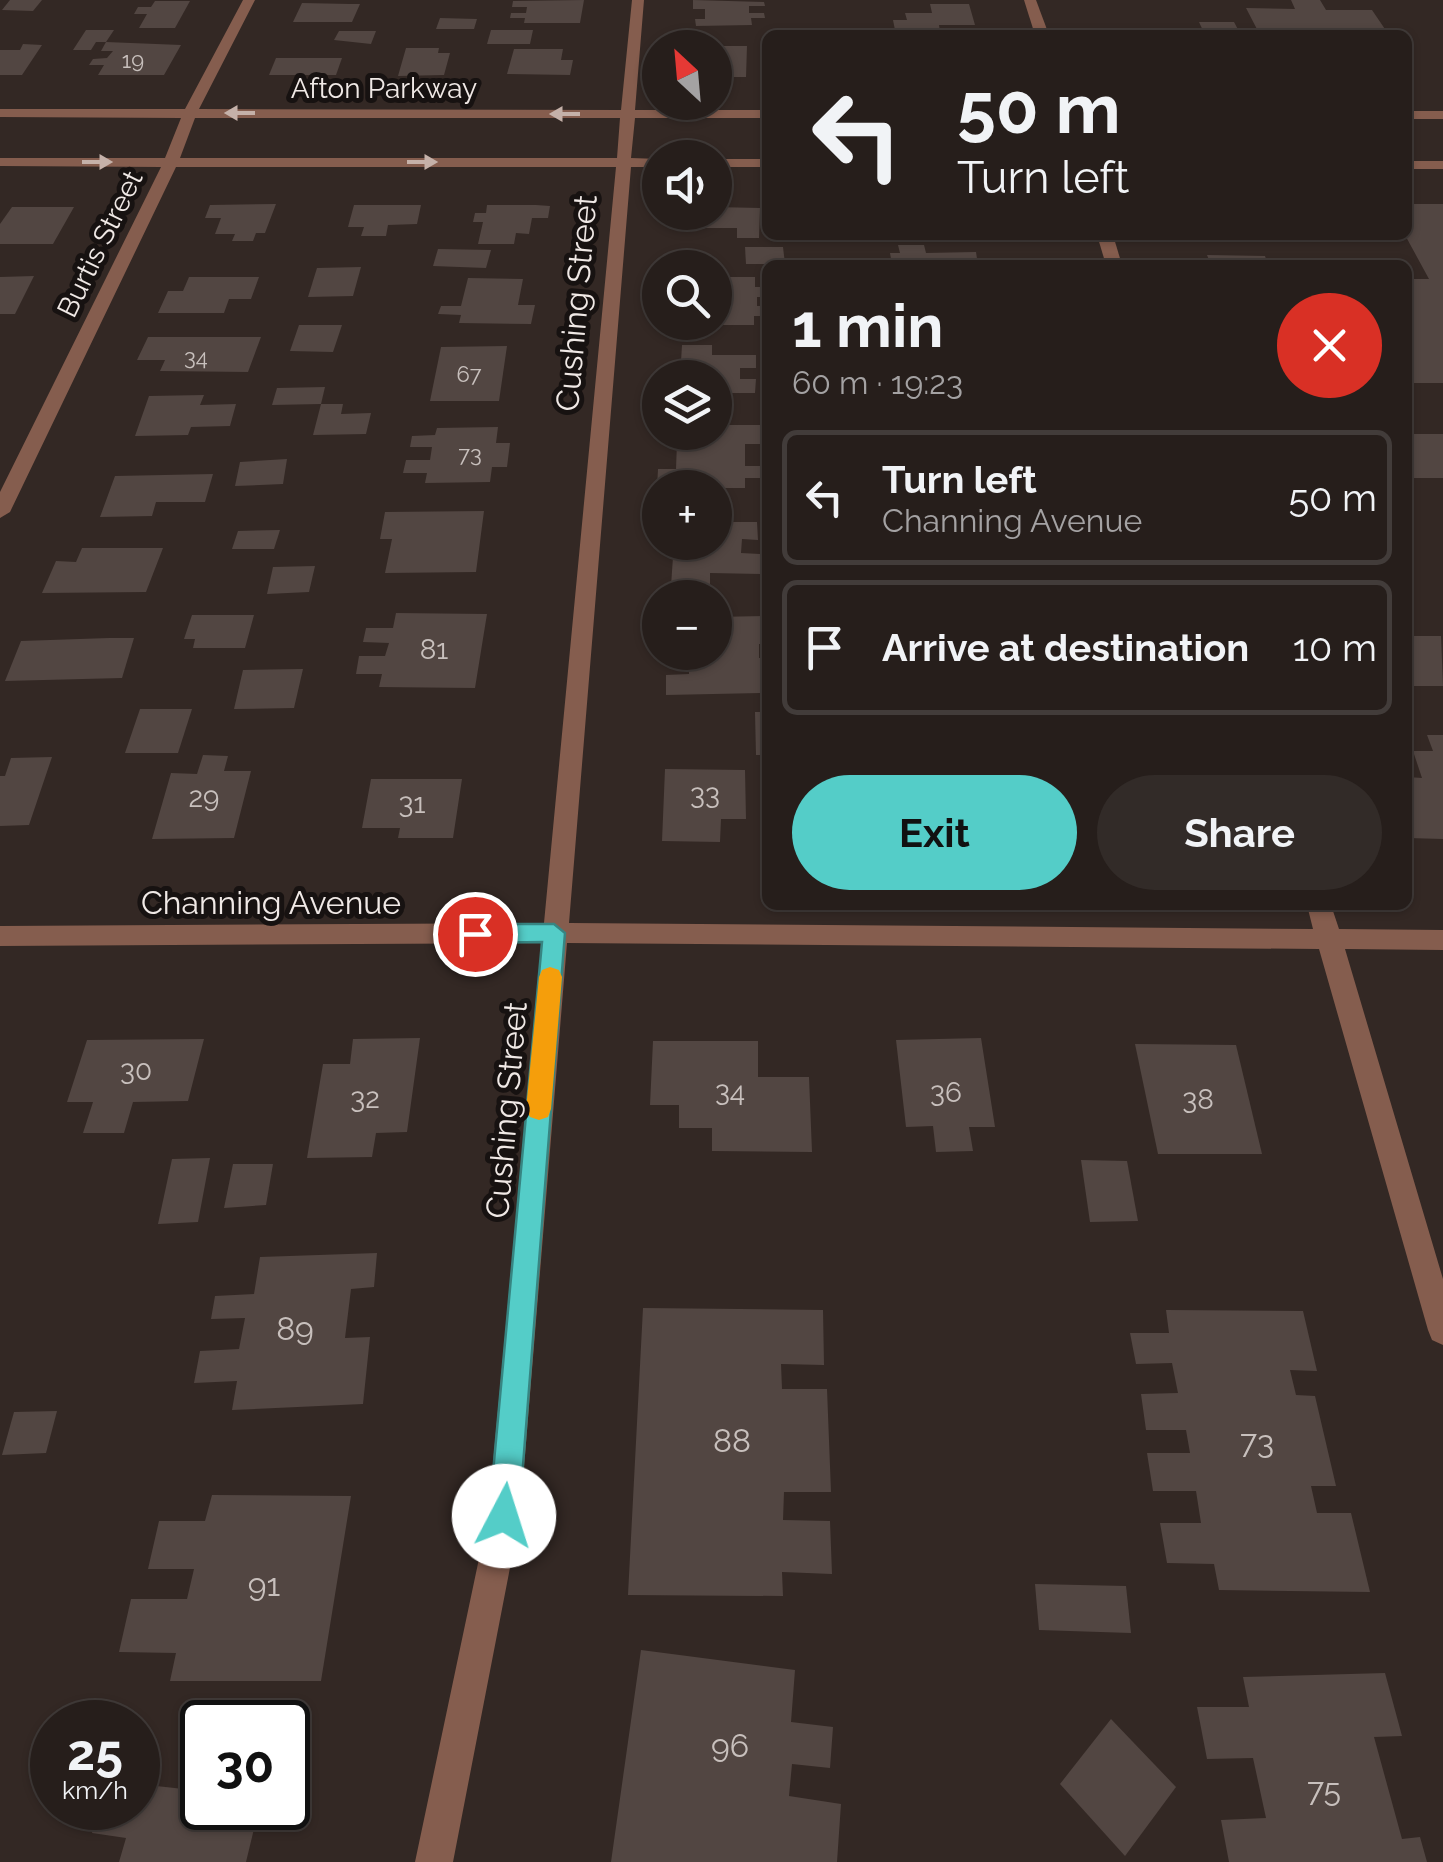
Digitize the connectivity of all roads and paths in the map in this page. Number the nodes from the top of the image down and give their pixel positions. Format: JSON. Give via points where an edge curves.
{"nodes":[{"id":1,"x":250,"y":0,"type":"edge"},
{"id":2,"x":638,"y":0,"type":"edge"},
{"id":3,"x":1030,"y":0,"type":"edge"},
{"id":4,"x":1040,"y":30,"type":"edge"},
{"id":5,"x":0,"y":113,"type":"edge"},
{"id":6,"x":190,"y":113,"type":"junction"},
{"id":7,"x":628,"y":114,"type":"junction"},
{"id":8,"x":762,"y":114,"type":"edge"},
{"id":9,"x":1412,"y":115,"type":"edge"},
{"id":10,"x":1443,"y":115,"type":"edge"},
{"id":11,"x":0,"y":162,"type":"edge"},
{"id":12,"x":171,"y":162,"type":"junction"},
{"id":13,"x":620,"y":162,"type":"junction"},
{"id":14,"x":642,"y":162,"type":"edge"},
{"id":15,"x":732,"y":162,"type":"edge"},
{"id":16,"x":762,"y":163,"type":"edge"},
{"id":17,"x":1412,"y":165,"type":"edge"},
{"id":18,"x":1443,"y":165,"type":"edge"},
{"id":19,"x":0,"y":512,"type":"edge"},
{"id":20,"x":1321,"y":910,"type":"edge"},
{"id":21,"x":554,"y":933,"type":"junction"},
{"id":22,"x":0,"y":936,"type":"edge"},
{"id":23,"x":1330,"y":940,"type":"junction"},
{"id":24,"x":1443,"y":940,"type":"edge"},
{"id":25,"x":1443,"y":1330,"type":"edge"},
{"id":26,"x":434,"y":1862,"type":"edge"}],
"edges":[{"from":1,"to":6,"type":"street","name":"Burtis Street"},
{"from":2,"to":7,"type":"street","name":"Cushing Street"},
{"from":3,"to":4,"type":"street"},
{"from":5,"to":6,"type":"street","name":"Afton Parkway"},
{"from":7,"to":6,"type":"street","name":"Afton Parkway","one_way":true},
{"from":6,"to":12,"type":"street","name":"Burtis Street"},
{"from":7,"to":8,"type":"street","name":"Afton Parkway"},
{"from":7,"to":13,"type":"street","name":"Cushing Street"},
{"from":9,"to":10,"type":"street"},
{"from":11,"to":12,"type":"street","one_way":true},
{"from":12,"to":13,"type":"street","one_way":true},
{"from":12,"to":19,"type":"street","name":"Burtis Street"},
{"from":13,"to":14,"type":"street"},
{"from":13,"to":21,"type":"street","name":"Cushing Street"},
{"from":15,"to":16,"type":"street"},
{"from":17,"to":18,"type":"street"},
{"from":20,"to":23,"type":"street"},
{"from":21,"to":22,"type":"street","name":"Channing Avenue"},
{"from":21,"to":23,"type":"street","name":"Channing Avenue"},
{"from":21,"to":26,"type":"street","name":"Cushing Street","via":[[504,1516]]},
{"from":23,"to":24,"type":"street","name":"Channing Avenue"},
{"from":23,"to":25,"type":"street"}]}
